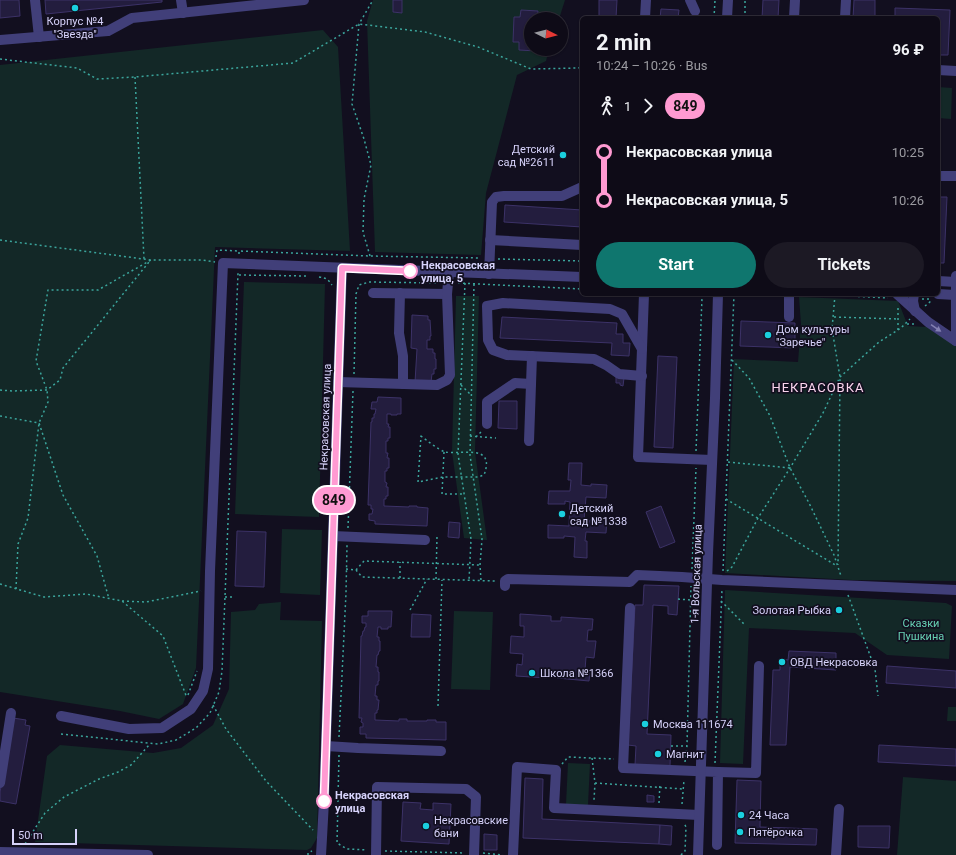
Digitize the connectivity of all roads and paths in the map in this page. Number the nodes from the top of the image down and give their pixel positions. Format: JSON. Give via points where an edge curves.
{"nodes":[{"id":1,"x":35,"y":0,"type":"edge"},
{"id":2,"x":182,"y":0,"type":"edge"},
{"id":3,"x":304,"y":0,"type":"edge"},
{"id":4,"x":373,"y":0,"type":"edge"},
{"id":5,"x":646,"y":0,"type":"edge"},
{"id":6,"x":690,"y":0,"type":"edge"},
{"id":7,"x":715,"y":0,"type":"edge"},
{"id":8,"x":728,"y":0,"type":"edge"},
{"id":9,"x":745,"y":0,"type":"edge"},
{"id":10,"x":795,"y":0,"type":"edge"},
{"id":11,"x":846,"y":0,"type":"edge"},
{"id":12,"x":695,"y":11,"type":"dead end"},
{"id":13,"x":183,"y":13,"type":"junction"},
{"id":14,"x":645,"y":16,"type":"edge"},
{"id":15,"x":714,"y":16,"type":"edge"},
{"id":16,"x":727,"y":16,"type":"edge"},
{"id":17,"x":745,"y":16,"type":"edge"},
{"id":18,"x":794,"y":16,"type":"edge"},
{"id":19,"x":845,"y":16,"type":"edge"},
{"id":20,"x":359,"y":24,"type":"junction"},
{"id":21,"x":39,"y":37,"type":"junction"},
{"id":22,"x":0,"y":40,"type":"edge"},
{"id":23,"x":0,"y":59,"type":"edge"},
{"id":24,"x":580,"y":68,"type":"edge"},
{"id":25,"x":940,"y":70,"type":"edge"},
{"id":26,"x":956,"y":71,"type":"edge"},
{"id":27,"x":136,"y":77,"type":"junction"},
{"id":28,"x":940,"y":176,"type":"edge"},
{"id":29,"x":956,"y":176,"type":"edge"},
{"id":30,"x":580,"y":188,"type":"edge"},
{"id":31,"x":0,"y":240,"type":"edge"},
{"id":32,"x":490,"y":240,"type":"junction"},
{"id":33,"x":580,"y":245,"type":"edge"},
{"id":34,"x":239,"y":251,"type":"junction"},
{"id":35,"x":370,"y":256,"type":"junction"},
{"id":36,"x":490,"y":258,"type":"junction"},
{"id":37,"x":144,"y":259,"type":"junction"},
{"id":38,"x":151,"y":260,"type":"junction"},
{"id":39,"x":580,"y":261,"type":"edge"},
{"id":40,"x":239,"y":264,"type":"junction"},
{"id":41,"x":342,"y":268,"type":"junction"},
{"id":42,"x":449,"y":272,"type":"junction"},
{"id":43,"x":489,"y":274,"type":"junction"},
{"id":44,"x":238,"y":275,"type":"dead end"},
{"id":45,"x":956,"y":276,"type":"edge"},
{"id":46,"x":312,"y":277,"type":"dead end"},
{"id":47,"x":320,"y":277,"type":"dead end"},
{"id":48,"x":580,"y":277,"type":"edge"},
{"id":49,"x":940,"y":282,"type":"edge"},
{"id":50,"x":956,"y":282,"type":"edge"},
{"id":51,"x":448,"y":283,"type":"junction"},
{"id":52,"x":464,"y":283,"type":"junction"},
{"id":53,"x":474,"y":284,"type":"junction"},
{"id":54,"x":332,"y":286,"type":"dead end"},
{"id":55,"x":580,"y":289,"type":"edge"},
{"id":56,"x":374,"y":293,"type":"dead end"},
{"id":57,"x":400,"y":293,"type":"junction"},
{"id":58,"x":447,"y":294,"type":"junction"},
{"id":59,"x":940,"y":294,"type":"edge"},
{"id":60,"x":955,"y":294,"type":"edge"},
{"id":61,"x":644,"y":296,"type":"edge"},
{"id":62,"x":718,"y":296,"type":"edge"},
{"id":63,"x":734,"y":296,"type":"edge"},
{"id":64,"x":790,"y":296,"type":"edge"},
{"id":65,"x":835,"y":296,"type":"edge"},
{"id":66,"x":894,"y":296,"type":"edge"},
{"id":67,"x":913,"y":296,"type":"edge"},
{"id":68,"x":898,"y":305,"type":"dead end"},
{"id":69,"x":918,"y":313,"type":"junction"},
{"id":70,"x":789,"y":317,"type":"dead end"},
{"id":71,"x":833,"y":317,"type":"junction"},
{"id":72,"x":898,"y":319,"type":"junction"},
{"id":73,"x":920,"y":327,"type":"dead end"},
{"id":74,"x":898,"y":330,"type":"junction"},
{"id":75,"x":956,"y":341,"type":"edge"},
{"id":76,"x":642,"y":349,"type":"junction"},
{"id":77,"x":532,"y":356,"type":"junction"},
{"id":78,"x":732,"y":360,"type":"junction"},
{"id":79,"x":642,"y":376,"type":"junction"},
{"id":80,"x":840,"y":377,"type":"junction"},
{"id":81,"x":338,"y":382,"type":"junction"},
{"id":82,"x":353,"y":382,"type":"junction"},
{"id":83,"x":403,"y":384,"type":"junction"},
{"id":84,"x":531,"y":384,"type":"junction"},
{"id":85,"x":461,"y":385,"type":"junction"},
{"id":86,"x":0,"y":390,"type":"edge"},
{"id":87,"x":47,"y":390,"type":"junction"},
{"id":88,"x":471,"y":395,"type":"junction"},
{"id":89,"x":0,"y":416,"type":"edge"},
{"id":90,"x":39,"y":423,"type":"junction"},
{"id":91,"x":484,"y":428,"type":"joint"},
{"id":92,"x":470,"y":436,"type":"junction"},
{"id":93,"x":476,"y":437,"type":"junction"},
{"id":94,"x":496,"y":438,"type":"dead end"},
{"id":95,"x":528,"y":442,"type":"dead end"},
{"id":96,"x":444,"y":452,"type":"junction"},
{"id":97,"x":458,"y":452,"type":"junction"},
{"id":98,"x":470,"y":452,"type":"junction"},
{"id":99,"x":712,"y":460,"type":"junction"},
{"id":100,"x":727,"y":462,"type":"junction"},
{"id":101,"x":790,"y":468,"type":"junction"},
{"id":102,"x":461,"y":476,"type":"junction"},
{"id":103,"x":443,"y":477,"type":"junction"},
{"id":104,"x":473,"y":477,"type":"junction"},
{"id":105,"x":464,"y":494,"type":"junction"},
{"id":106,"x":726,"y":499,"type":"junction"},
{"id":107,"x":758,"y":518,"type":"junction"},
{"id":108,"x":333,"y":536,"type":"junction"},
{"id":109,"x":437,"y":536,"type":"dead end"},
{"id":110,"x":348,"y":537,"type":"junction"},
{"id":111,"x":425,"y":540,"type":"dead end"},
{"id":112,"x":400,"y":562,"type":"junction"},
{"id":113,"x":437,"y":564,"type":"junction"},
{"id":114,"x":469,"y":565,"type":"junction"},
{"id":115,"x":480,"y":565,"type":"junction"},
{"id":116,"x":838,"y":567,"type":"junction"},
{"id":117,"x":346,"y":569,"type":"junction"},
{"id":118,"x":356,"y":570,"type":"junction"},
{"id":119,"x":400,"y":578,"type":"junction"},
{"id":120,"x":427,"y":579,"type":"junction"},
{"id":121,"x":708,"y":579,"type":"junction"},
{"id":122,"x":436,"y":580,"type":"junction"},
{"id":123,"x":442,"y":580,"type":"junction"},
{"id":124,"x":722,"y":580,"type":"junction"},
{"id":125,"x":469,"y":581,"type":"junction"},
{"id":126,"x":481,"y":581,"type":"junction"},
{"id":127,"x":0,"y":584,"type":"edge"},
{"id":128,"x":505,"y":584,"type":"joint"},
{"id":129,"x":844,"y":585,"type":"junction"},
{"id":130,"x":16,"y":589,"type":"junction"},
{"id":131,"x":210,"y":589,"type":"junction"},
{"id":132,"x":956,"y":590,"type":"edge"},
{"id":133,"x":225,"y":597,"type":"dead end"},
{"id":134,"x":234,"y":597,"type":"dead end"},
{"id":135,"x":109,"y":599,"type":"junction"},
{"id":136,"x":678,"y":599,"type":"dead end"},
{"id":137,"x":691,"y":600,"type":"dead end"},
{"id":138,"x":122,"y":601,"type":"junction"},
{"id":139,"x":721,"y":601,"type":"junction"},
{"id":140,"x":630,"y":608,"type":"dead end"},
{"id":141,"x":410,"y":610,"type":"dead end"},
{"id":142,"x":745,"y":625,"type":"dead end"},
{"id":143,"x":759,"y":666,"type":"dead end"},
{"id":144,"x":198,"y":669,"type":"dead end"},
{"id":145,"x":878,"y":696,"type":"dead end"},
{"id":146,"x":213,"y":705,"type":"dead end"},
{"id":147,"x":438,"y":706,"type":"dead end"},
{"id":148,"x":11,"y":713,"type":"dead end"},
{"id":149,"x":60,"y":716,"type":"dead end"},
{"id":150,"x":150,"y":744,"type":"dead end"},
{"id":151,"x":326,"y":746,"type":"junction"},
{"id":152,"x":671,"y":746,"type":"dead end"},
{"id":153,"x":686,"y":746,"type":"dead end"},
{"id":154,"x":339,"y":747,"type":"junction"},
{"id":155,"x":441,"y":751,"type":"dead end"},
{"id":156,"x":592,"y":758,"type":"junction"},
{"id":157,"x":624,"y":760,"type":"junction"},
{"id":158,"x":556,"y":770,"type":"junction"},
{"id":159,"x":701,"y":771,"type":"junction"},
{"id":160,"x":716,"y":772,"type":"junction"},
{"id":161,"x":0,"y":783,"type":"edge"},
{"id":162,"x":595,"y":783,"type":"junction"},
{"id":163,"x":660,"y":783,"type":"dead end"},
{"id":164,"x":660,"y":788,"type":"junction"},
{"id":165,"x":683,"y":789,"type":"dead end"},
{"id":166,"x":839,"y":809,"type":"dead end"},
{"id":167,"x":593,"y":810,"type":"junction"},
{"id":168,"x":658,"y":814,"type":"junction"},
{"id":169,"x":699,"y":815,"type":"junction"},
{"id":170,"x":314,"y":832,"type":"dead end"},
{"id":171,"x":717,"y":844,"type":"dead end"},
{"id":172,"x":24,"y":846,"type":"dead end"},
{"id":173,"x":685,"y":851,"type":"dead end"},
{"id":174,"x":0,"y":852,"type":"edge"},
{"id":175,"x":376,"y":853,"type":"edge"},
{"id":176,"x":474,"y":854,"type":"edge"},
{"id":177,"x":148,"y":855,"type":"edge"},
{"id":178,"x":321,"y":855,"type":"edge"},
{"id":179,"x":504,"y":855,"type":"edge"},
{"id":180,"x":513,"y":855,"type":"edge"},
{"id":181,"x":681,"y":855,"type":"edge"},
{"id":182,"x":698,"y":855,"type":"edge"},
{"id":183,"x":836,"y":855,"type":"edge"}],
"edges":[{"from":1,"to":21,"type":"street"},
{"from":2,"to":13,"type":"street"},
{"from":3,"to":13,"type":"street"},
{"from":4,"to":20,"type":"path"},
{"from":5,"to":14,"type":"street"},
{"from":6,"to":12,"type":"street"},
{"from":7,"to":15,"type":"path"},
{"from":8,"to":16,"type":"street"},
{"from":9,"to":17,"type":"path"},
{"from":10,"to":18,"type":"street"},
{"from":11,"to":19,"type":"street"},
{"from":13,"to":21,"type":"street","via":[[132,18],[108,31]]},
{"from":20,"to":24,"type":"path","via":[[425,32],[478,47],[531,69]]},
{"from":20,"to":27,"type":"path","via":[[292,63]]},
{"from":20,"to":35,"type":"path","via":[[352,104],[371,165],[364,199],[363,232]]},
{"from":21,"to":22,"type":"street"},
{"from":23,"to":27,"type":"path","via":[[77,68],[97,79]]},
{"from":25,"to":26,"type":"street"},
{"from":27,"to":37,"type":"path"},
{"from":28,"to":29,"type":"street"},
{"from":30,"to":32,"type":"street","via":[[562,196],[496,197],[492,202]]},
{"from":31,"to":37,"type":"path"},
{"from":32,"to":33,"type":"street"},
{"from":32,"to":36,"type":"street"},
{"from":34,"to":35,"type":"path"},
{"from":34,"to":38,"type":"path","via":[[216,250],[216,262]]},
{"from":34,"to":40,"type":"path"},
{"from":35,"to":36,"type":"path"},
{"from":36,"to":39,"type":"path"},
{"from":36,"to":43,"type":"street"},
{"from":37,"to":38,"type":"path"},
{"from":38,"to":87,"type":"path","via":[[63,368],[60,380]]},
{"from":38,"to":87,"type":"path","via":[[98,290],[48,290],[36,361]]},
{"from":40,"to":41,"type":"street"},
{"from":40,"to":131,"type":"street","via":[[223,264]]},
{"from":41,"to":42,"type":"street"},
{"from":41,"to":81,"type":"street","name":"Некрасовская улица"},
{"from":42,"to":43,"type":"street"},
{"from":42,"to":51,"type":"street"},
{"from":43,"to":48,"type":"street"},
{"from":44,"to":46,"type":"path"},
{"from":45,"to":50,"type":"street"},
{"from":47,"to":54,"type":"path","via":[[329,280]]},
{"from":49,"to":50,"type":"street"},
{"from":50,"to":60,"type":"street"},
{"from":51,"to":52,"type":"path"},
{"from":51,"to":58,"type":"street"},
{"from":51,"to":82,"type":"path","via":[[369,282],[359,285],[356,294]]},
{"from":52,"to":53,"type":"path"},
{"from":52,"to":85,"type":"path"},
{"from":53,"to":55,"type":"path"},
{"from":53,"to":88,"type":"path"},
{"from":56,"to":57,"type":"street"},
{"from":57,"to":58,"type":"street"},
{"from":57,"to":83,"type":"street","via":[[399,333],[403,356]]},
{"from":58,"to":83,"type":"street","via":[[450,375],[447,380],[437,385]]},
{"from":59,"to":60,"type":"street"},
{"from":60,"to":75,"type":"street"},
{"from":61,"to":76,"type":"street"},
{"from":62,"to":99,"type":"street","name":"1-я Вольская улица"},
{"from":63,"to":78,"type":"path"},
{"from":64,"to":70,"type":"street"},
{"from":65,"to":71,"type":"path"},
{"from":66,"to":69,"type":"street"},
{"from":67,"to":69,"type":"street","via":[[912,300]]},
{"from":68,"to":72,"type":"path"},
{"from":69,"to":73,"type":"street"},
{"from":69,"to":74,"type":"path"},
{"from":69,"to":75,"type":"street","one_way":true},
{"from":71,"to":72,"type":"path"},
{"from":71,"to":80,"type":"path","via":[[832,329]]},
{"from":72,"to":74,"type":"path"},
{"from":74,"to":80,"type":"path","via":[[879,342]]},
{"from":76,"to":77,"type":"street","via":[[622,314],[610,309],[503,303],[488,306],[488,340],[493,350],[507,355]]},
{"from":76,"to":79,"type":"street"},
{"from":77,"to":79,"type":"street","via":[[594,359],[619,374]]},
{"from":77,"to":84,"type":"street"},
{"from":78,"to":100,"type":"path"},
{"from":78,"to":101,"type":"path","via":[[749,378],[770,416]]},
{"from":79,"to":99,"type":"street","via":[[638,457]]},
{"from":80,"to":101,"type":"path","via":[[823,413]]},
{"from":80,"to":116,"type":"path"},
{"from":81,"to":82,"type":"street"},
{"from":81,"to":108,"type":"street","name":"Некрасовская улица"},
{"from":82,"to":83,"type":"street"},
{"from":82,"to":110,"type":"path"},
{"from":84,"to":91,"type":"street","via":[[515,383],[487,402]]},
{"from":84,"to":95,"type":"street"},
{"from":85,"to":88,"type":"path"},
{"from":85,"to":97,"type":"path"},
{"from":86,"to":87,"type":"path"},
{"from":87,"to":90,"type":"path","via":[[48,402]]},
{"from":88,"to":92,"type":"path"},
{"from":89,"to":90,"type":"path"},
{"from":90,"to":130,"type":"path","via":[[28,518],[18,544]]},
{"from":90,"to":135,"type":"path","via":[[64,495],[97,556]]},
{"from":91,"to":93,"type":"path"},
{"from":92,"to":93,"type":"path"},
{"from":92,"to":98,"type":"path"},
{"from":93,"to":94,"type":"path"},
{"from":96,"to":97,"type":"path"},
{"from":96,"to":103,"type":"path"},
{"from":96,"to":103,"type":"path","via":[[421,436],[418,482]]},
{"from":97,"to":98,"type":"path"},
{"from":97,"to":102,"type":"path"},
{"from":98,"to":104,"type":"path"},
{"from":98,"to":104,"type":"path","via":[[479,453],[486,458],[487,466],[484,475]]},
{"from":99,"to":121,"type":"street","name":"1-я Вольская улица"},
{"from":100,"to":101,"type":"path"},
{"from":100,"to":106,"type":"path"},
{"from":101,"to":107,"type":"path"},
{"from":101,"to":116,"type":"path","via":[[834,554]]},
{"from":102,"to":103,"type":"path"},
{"from":102,"to":104,"type":"path"},
{"from":102,"to":105,"type":"path"},
{"from":103,"to":105,"type":"path","via":[[442,494]]},
{"from":104,"to":115,"type":"path","via":[[482,539]]},
{"from":105,"to":114,"type":"path","via":[[471,539]]},
{"from":106,"to":107,"type":"path"},
{"from":106,"to":107,"type":"path","via":[[723,574],[732,567]]},
{"from":107,"to":116,"type":"path"},
{"from":108,"to":110,"type":"street"},
{"from":108,"to":151,"type":"street","name":"Некрасовская улица"},
{"from":109,"to":113,"type":"path"},
{"from":110,"to":111,"type":"street"},
{"from":110,"to":117,"type":"path"},
{"from":112,"to":113,"type":"path"},
{"from":112,"to":118,"type":"path","via":[[364,561]]},
{"from":112,"to":119,"type":"path"},
{"from":113,"to":114,"type":"path"},
{"from":113,"to":122,"type":"path"},
{"from":114,"to":115,"type":"path"},
{"from":114,"to":125,"type":"path"},
{"from":115,"to":126,"type":"path"},
{"from":116,"to":129,"type":"path"},
{"from":117,"to":118,"type":"path"},
{"from":117,"to":154,"type":"path"},
{"from":118,"to":119,"type":"path","via":[[362,576]]},
{"from":119,"to":120,"type":"path"},
{"from":120,"to":122,"type":"path"},
{"from":120,"to":141,"type":"path"},
{"from":121,"to":124,"type":"street"},
{"from":121,"to":128,"type":"street","via":[[637,575],[630,582],[508,579]]},
{"from":121,"to":159,"type":"street","name":"1-я Вольская улица"},
{"from":122,"to":123,"type":"path"},
{"from":123,"to":125,"type":"path"},
{"from":123,"to":147,"type":"path"},
{"from":124,"to":129,"type":"street"},
{"from":124,"to":139,"type":"path"},
{"from":125,"to":126,"type":"path"},
{"from":126,"to":128,"type":"path"},
{"from":127,"to":130,"type":"path"},
{"from":129,"to":132,"type":"street"},
{"from":129,"to":145,"type":"path","via":[[875,669]]},
{"from":130,"to":135,"type":"path","via":[[44,597],[86,594]]},
{"from":131,"to":138,"type":"path","via":[[146,602]]},
{"from":131,"to":149,"type":"street","via":[[208,669],[203,691],[191,709],[162,728],[129,729]]},
{"from":133,"to":134,"type":"path"},
{"from":135,"to":138,"type":"path"},
{"from":136,"to":137,"type":"path"},
{"from":138,"to":144,"type":"path","via":[[163,636],[187,699]]},
{"from":139,"to":142,"type":"path"},
{"from":139,"to":160,"type":"path"},
{"from":140,"to":157,"type":"street"},
{"from":143,"to":160,"type":"street","via":[[756,773]]},
{"from":146,"to":170,"type":"path","via":[[226,729],[266,781]]},
{"from":148,"to":161,"type":"street"},
{"from":150,"to":172,"type":"path","via":[[131,764],[64,797],[45,813]]},
{"from":151,"to":154,"type":"street"},
{"from":151,"to":178,"type":"street","name":"Некрасовская улица"},
{"from":152,"to":153,"type":"path"},
{"from":154,"to":155,"type":"street"},
{"from":154,"to":175,"type":"path","via":[[337,843],[347,849]]},
{"from":156,"to":157,"type":"path"},
{"from":156,"to":158,"type":"path","via":[[568,758]]},
{"from":156,"to":162,"type":"path"},
{"from":157,"to":159,"type":"street","via":[[624,768]]},
{"from":158,"to":167,"type":"street","via":[[554,808]]},
{"from":158,"to":180,"type":"street","via":[[517,767]]},
{"from":159,"to":160,"type":"street"},
{"from":159,"to":169,"type":"street","name":"1-я Вольская улица"},
{"from":160,"to":171,"type":"street"},
{"from":162,"to":164,"type":"path"},
{"from":162,"to":167,"type":"path"},
{"from":163,"to":164,"type":"path"},
{"from":164,"to":165,"type":"path"},
{"from":164,"to":168,"type":"path"},
{"from":166,"to":183,"type":"street"},
{"from":167,"to":168,"type":"street"},
{"from":168,"to":169,"type":"street"},
{"from":169,"to":182,"type":"street","name":"1-я Вольская улица"},
{"from":173,"to":181,"type":"path"},
{"from":174,"to":177,"type":"street"},
{"from":175,"to":176,"type":"path"},
{"from":175,"to":176,"type":"street","via":[[377,787],[466,789],[476,797]]},
{"from":176,"to":179,"type":"path"}]}
